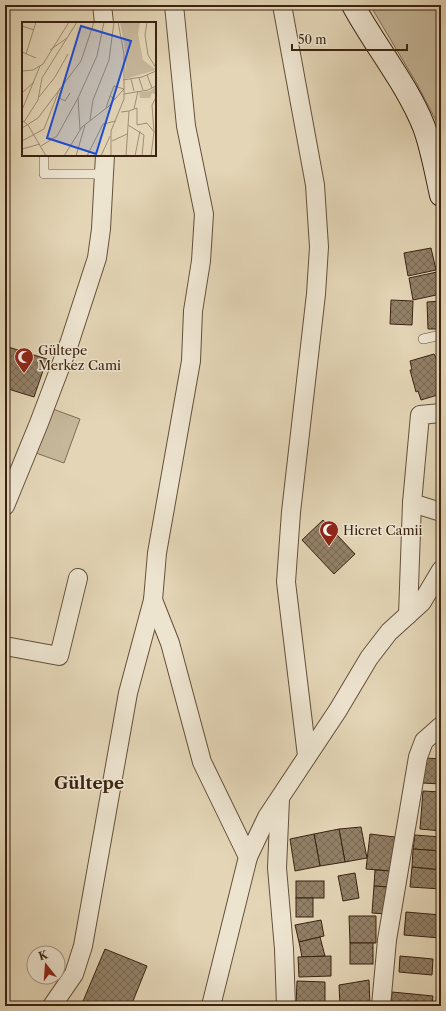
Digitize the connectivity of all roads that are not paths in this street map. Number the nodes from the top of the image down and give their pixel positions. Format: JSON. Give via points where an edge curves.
{"nodes":[{"id":1,"x":102,"y":5,"type":"edge"},
{"id":2,"x":174,"y":5,"type":"edge"},
{"id":3,"x":282,"y":5,"type":"edge"},
{"id":4,"x":353,"y":5,"type":"edge"},
{"id":5,"x":104,"y":22,"type":"edge"},
{"id":6,"x":44,"y":156,"type":"edge"},
{"id":7,"x":105,"y":156,"type":"edge"},
{"id":8,"x":104,"y":174,"type":"junction"},
{"id":9,"x":441,"y":195,"type":"edge"},
{"id":10,"x":441,"y":335,"type":"edge"},
{"id":11,"x":423,"y":340,"type":"dead end"},
{"id":12,"x":441,"y":413,"type":"edge"},
{"id":13,"x":412,"y":503,"type":"junction"},
{"id":14,"x":5,"y":506,"type":"edge"},
{"id":15,"x":441,"y":512,"type":"edge"},
{"id":16,"x":441,"y":570,"type":"edge"},
{"id":17,"x":78,"y":578,"type":"dead end"},
{"id":18,"x":153,"y":600,"type":"junction"},
{"id":19,"x":408,"y":615,"type":"junction"},
{"id":20,"x":5,"y":646,"type":"edge"},
{"id":21,"x":441,"y":726,"type":"edge"},
{"id":22,"x":307,"y":756,"type":"junction"},
{"id":23,"x":280,"y":798,"type":"junction"},
{"id":24,"x":248,"y":858,"type":"junction"},
{"id":25,"x":52,"y":1006,"type":"edge"},
{"id":26,"x":211,"y":1006,"type":"edge"},
{"id":27,"x":286,"y":1006,"type":"edge"},
{"id":28,"x":381,"y":1006,"type":"edge"}],
"edges":[{"from":1,"to":5,"type":"street"},
{"from":2,"to":18,"type":"street","via":[[186,126],[204,214],[201,261],[193,311],[191,361],[157,553]]},
{"from":3,"to":22,"type":"street","via":[[316,185],[318,212],[316,294],[291,512],[286,582]]},
{"from":4,"to":9,"type":"main road","via":[[420,118]]},
{"from":6,"to":8,"type":"lane","via":[[44,174]]},
{"from":7,"to":8,"type":"street"},
{"from":8,"to":14,"type":"street","via":[[101,229],[94,265],[42,416]]},
{"from":10,"to":11,"type":"lane"},
{"from":12,"to":13,"type":"street","via":[[420,415]]},
{"from":13,"to":15,"type":"street"},
{"from":13,"to":19,"type":"street"},
{"from":16,"to":19,"type":"street","via":[[429,592]]},
{"from":17,"to":20,"type":"street","via":[[59,656]]},
{"from":18,"to":24,"type":"street","via":[[170,643],[202,762]]},
{"from":18,"to":25,"type":"street","via":[[128,693],[83,946],[74,974]]},
{"from":19,"to":22,"type":"street","via":[[379,644]]},
{"from":21,"to":28,"type":"street","via":[[424,741],[418,757],[387,940]]},
{"from":22,"to":23,"type":"street"},
{"from":23,"to":24,"type":"street","via":[[267,817]]},
{"from":23,"to":27,"type":"street","via":[[277,868]]},
{"from":24,"to":26,"type":"street"}]}
